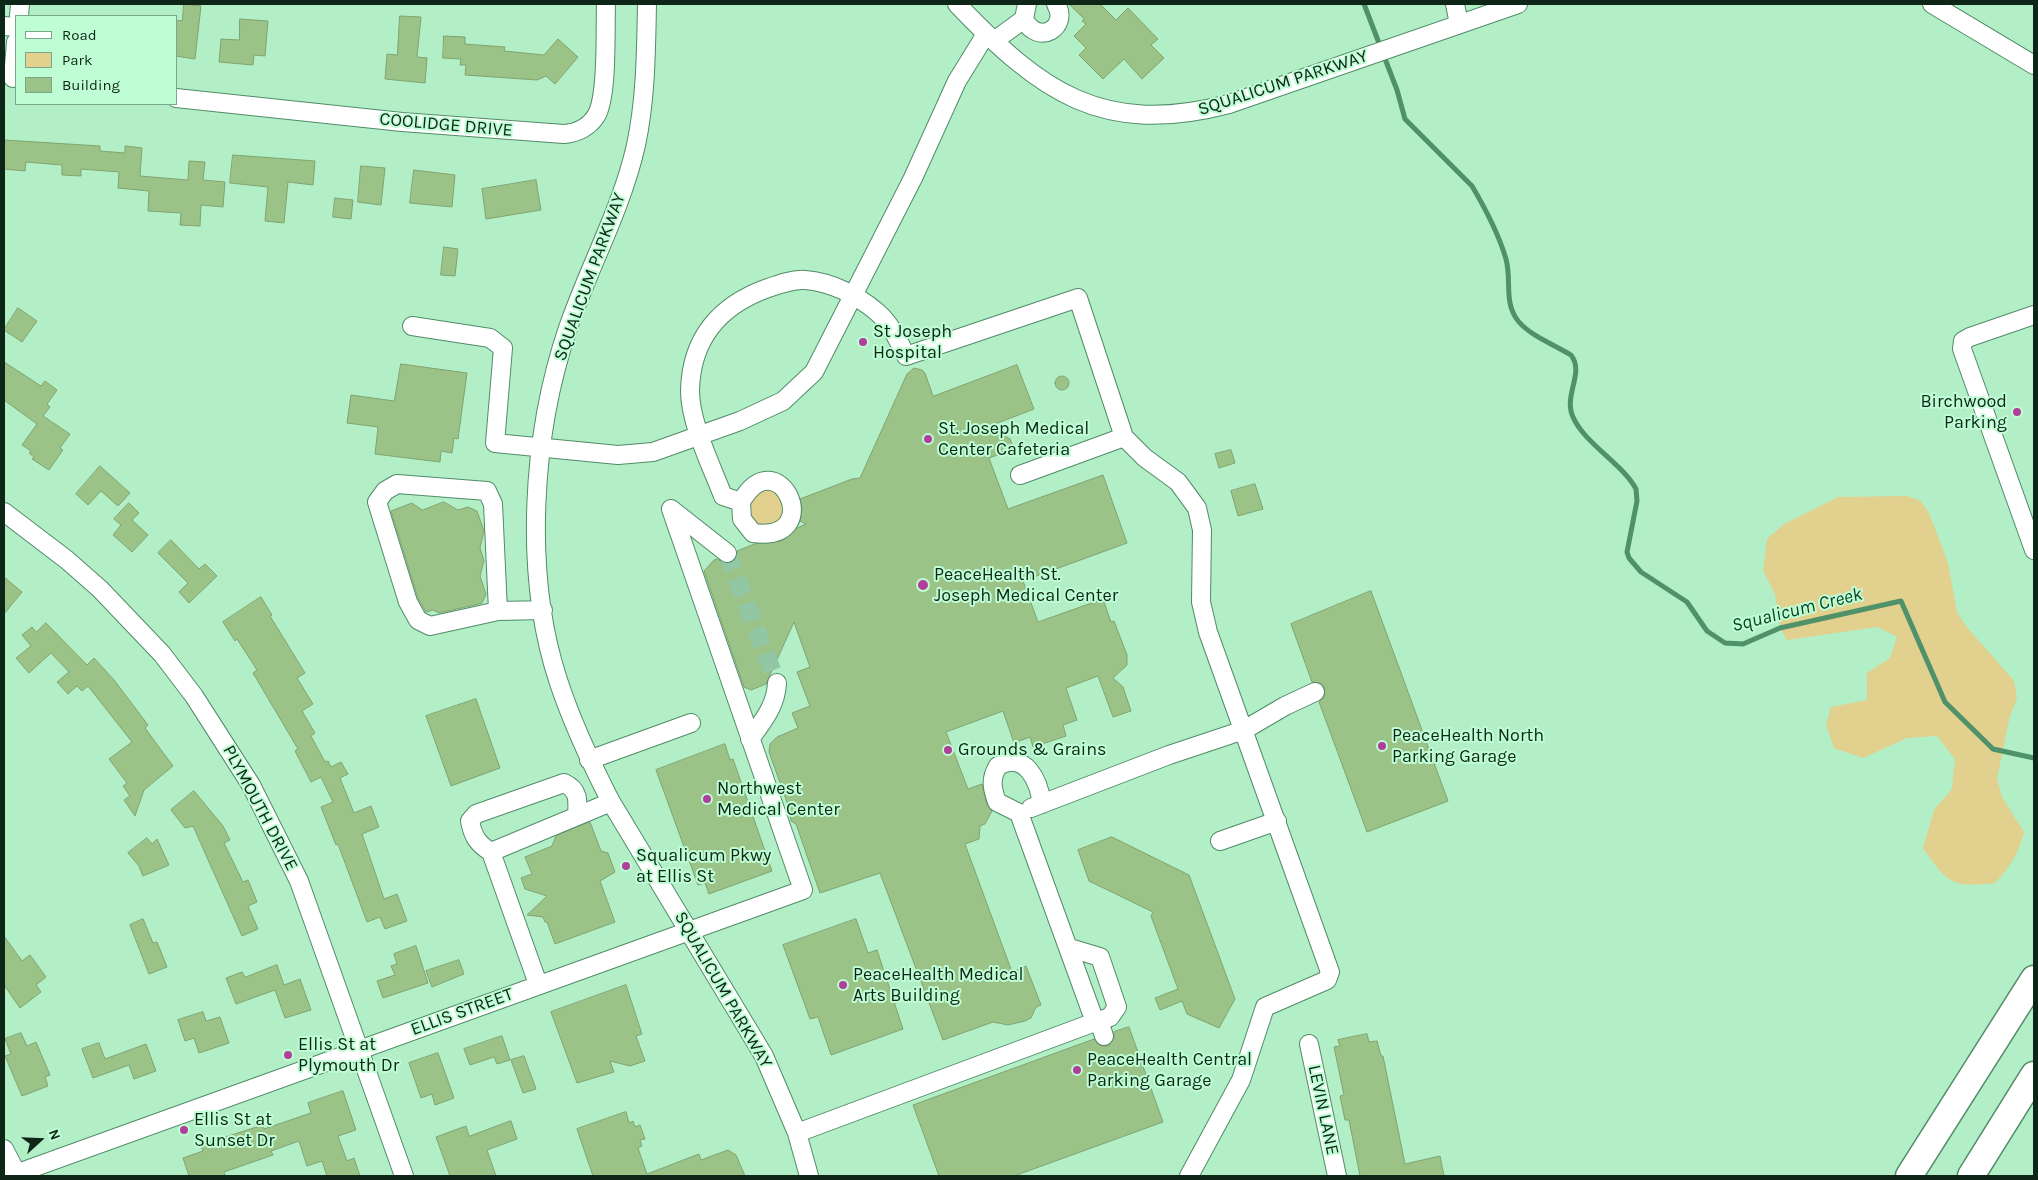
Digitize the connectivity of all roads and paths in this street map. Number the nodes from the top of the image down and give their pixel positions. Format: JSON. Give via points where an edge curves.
{"nodes":[{"id":1,"x":606,"y":4,"type":"edge"},
{"id":2,"x":647,"y":4,"type":"edge"},
{"id":3,"x":956,"y":4,"type":"edge"},
{"id":4,"x":1056,"y":4,"type":"edge"},
{"id":5,"x":1454,"y":4,"type":"edge"},
{"id":6,"x":1518,"y":4,"type":"edge"},
{"id":7,"x":1932,"y":4,"type":"edge"},
{"id":8,"x":1026,"y":11,"type":"edge"},
{"id":9,"x":1459,"y":24,"type":"junction"},
{"id":10,"x":990,"y":38,"type":"junction"},
{"id":11,"x":15,"y":49,"type":"edge"},
{"id":12,"x":2034,"y":66,"type":"edge"},
{"id":13,"x":11,"y":77,"type":"edge"},
{"id":14,"x":178,"y":98,"type":"edge"},
{"id":15,"x":854,"y":296,"type":"junction"},
{"id":16,"x":2034,"y":315,"type":"edge"},
{"id":17,"x":412,"y":326,"type":"dead end"},
{"id":18,"x":699,"y":435,"type":"junction"},
{"id":19,"x":1124,"y":437,"type":"junction"},
{"id":20,"x":541,"y":448,"type":"junction"},
{"id":21,"x":1020,"y":475,"type":"dead end"},
{"id":22,"x":741,"y":502,"type":"dead end"},
{"id":23,"x":4,"y":512,"type":"edge"},
{"id":24,"x":2034,"y":550,"type":"edge"},
{"id":25,"x":727,"y":553,"type":"tunnel mouth"},
{"id":26,"x":543,"y":610,"type":"junction"},
{"id":27,"x":498,"y":612,"type":"junction"},
{"id":28,"x":777,"y":683,"type":"tunnel mouth"},
{"id":29,"x":1316,"y":692,"type":"dead end"},
{"id":30,"x":691,"y":723,"type":"dead end"},
{"id":31,"x":1244,"y":730,"type":"junction"},
{"id":32,"x":750,"y":739,"type":"junction"},
{"id":33,"x":589,"y":760,"type":"junction"},
{"id":34,"x":611,"y":802,"type":"junction"},
{"id":35,"x":1042,"y":804,"type":"junction"},
{"id":36,"x":1019,"y":813,"type":"junction"},
{"id":37,"x":577,"y":816,"type":"junction"},
{"id":38,"x":1277,"y":822,"type":"junction"},
{"id":39,"x":1220,"y":841,"type":"dead end"},
{"id":40,"x":491,"y":852,"type":"junction"},
{"id":41,"x":688,"y":930,"type":"junction"},
{"id":42,"x":1070,"y":948,"type":"junction"},
{"id":43,"x":2034,"y":979,"type":"edge"},
{"id":44,"x":538,"y":984,"type":"junction"},
{"id":45,"x":1100,"y":1026,"type":"junction"},
{"id":46,"x":1309,"y":1044,"type":"dead end"},
{"id":47,"x":358,"y":1050,"type":"junction"},
{"id":48,"x":2034,"y":1075,"type":"edge"},
{"id":49,"x":797,"y":1133,"type":"junction"},
{"id":50,"x":4,"y":1149,"type":"edge"},
{"id":51,"x":15,"y":1175,"type":"edge"},
{"id":52,"x":404,"y":1176,"type":"edge"},
{"id":53,"x":810,"y":1176,"type":"edge"},
{"id":54,"x":1189,"y":1176,"type":"edge"},
{"id":55,"x":1337,"y":1176,"type":"edge"},
{"id":56,"x":1909,"y":1176,"type":"edge"},
{"id":57,"x":1971,"y":1176,"type":"edge"}],
"edges":[{"from":1,"to":14,"type":"street","name":"COOLIDGE DRIVE","via":[[600,107],[590,124],[573,133],[402,122]]},
{"from":2,"to":20,"type":"street","name":"SQUALICUM PARKWAY","via":[[645,72],[636,145],[625,183],[568,329],[545,415]]},
{"from":3,"to":10,"type":"street","name":"SQUALICUM PARKWAY"},
{"from":4,"to":8,"type":"street","via":[[1060,17],[1050,31],[1038,33],[1033,30]]},
{"from":5,"to":9,"type":"street"},
{"from":6,"to":9,"type":"street","name":"SQUALICUM PARKWAY"},
{"from":7,"to":12,"type":"street"},
{"from":8,"to":10,"type":"street"},
{"from":9,"to":10,"type":"street","name":"SQUALICUM PARKWAY","via":[[1213,108],[1149,115],[1103,110],[1085,104],[1040,79]]},
{"from":10,"to":15,"type":"street","via":[[957,81]]},
{"from":11,"to":13,"type":"street"},
{"from":15,"to":18,"type":"street","via":[[814,372],[782,401],[740,421]]},
{"from":15,"to":18,"type":"street","via":[[830,284],[803,280],[751,294],[726,309],[708,329],[698,347],[692,371],[690,393]]},
{"from":15,"to":19,"type":"street","via":[[878,312],[894,332],[906,356],[1078,298]]},
{"from":16,"to":24,"type":"street","via":[[1970,337],[1963,342],[1962,349]]},
{"from":17,"to":20,"type":"street","via":[[490,338],[503,348],[495,443]]},
{"from":18,"to":20,"type":"street","via":[[653,452],[618,455]]},
{"from":18,"to":22,"type":"street","via":[[723,496]]},
{"from":19,"to":21,"type":"street"},
{"from":19,"to":31,"type":"street","via":[[1144,458],[1178,482],[1197,508],[1202,530],[1201,602],[1208,632]]},
{"from":20,"to":26,"type":"street","name":"SQUALICUM PARKWAY","via":[[536,500]]},
{"from":23,"to":47,"type":"street","name":"PLYMOUTH DRIVE","via":[[67,560],[133,623],[162,654],[223,739],[251,785],[296,874]]},
{"from":25,"to":32,"type":"street","via":[[671,509]]},
{"from":26,"to":27,"type":"street"},
{"from":26,"to":33,"type":"street","name":"SQUALICUM PARKWAY","via":[[558,679]]},
{"from":27,"to":27,"type":"street","via":[[493,504],[486,491],[397,484],[385,490],[377,502],[408,602],[418,620],[430,626]]},
{"from":28,"to":32,"type":"street","via":[[770,712]]},
{"from":29,"to":31,"type":"street","via":[[1284,706]]},
{"from":30,"to":33,"type":"street"},
{"from":31,"to":35,"type":"street","via":[[1168,755]]},
{"from":31,"to":38,"type":"street"},
{"from":32,"to":41,"type":"street","name":"ELLIS STREET","via":[[803,890]]},
{"from":33,"to":34,"type":"street","name":"SQUALICUM PARKWAY"},
{"from":34,"to":37,"type":"street"},
{"from":34,"to":41,"type":"street","name":"SQUALICUM PARKWAY"},
{"from":35,"to":36,"type":"street"},
{"from":35,"to":36,"type":"street","via":[[1035,776],[1024,764],[1004,762],[993,773],[991,787],[997,802]]},
{"from":36,"to":42,"type":"street"},
{"from":37,"to":40,"type":"street"},
{"from":37,"to":40,"type":"street","via":[[578,799],[573,788],[564,783],[476,814],[470,821],[472,834]]},
{"from":38,"to":39,"type":"street"},
{"from":38,"to":54,"type":"street","via":[[1330,972],[1327,980],[1265,1007],[1241,1080]]},
{"from":40,"to":44,"type":"street"},
{"from":41,"to":44,"type":"street","name":"ELLIS STREET"},
{"from":41,"to":49,"type":"street","name":"SQUALICUM PARKWAY","via":[[764,1056]]},
{"from":42,"to":45,"type":"street"},
{"from":42,"to":45,"type":"street","via":[[1100,957],[1117,1007]]},
{"from":43,"to":56,"type":"highway"},
{"from":44,"to":47,"type":"street","name":"ELLIS STREET"},
{"from":45,"to":49,"type":"street"},
{"from":46,"to":55,"type":"street","name":"LEVIN LANE"},
{"from":47,"to":51,"type":"street","name":"ELLIS STREET"},
{"from":47,"to":52,"type":"street","name":"PLYMOUTH DRIVE"},
{"from":48,"to":57,"type":"highway"},
{"from":49,"to":53,"type":"street","name":"SQUALICUM PARKWAY"},
{"from":50,"to":51,"type":"street"}]}
